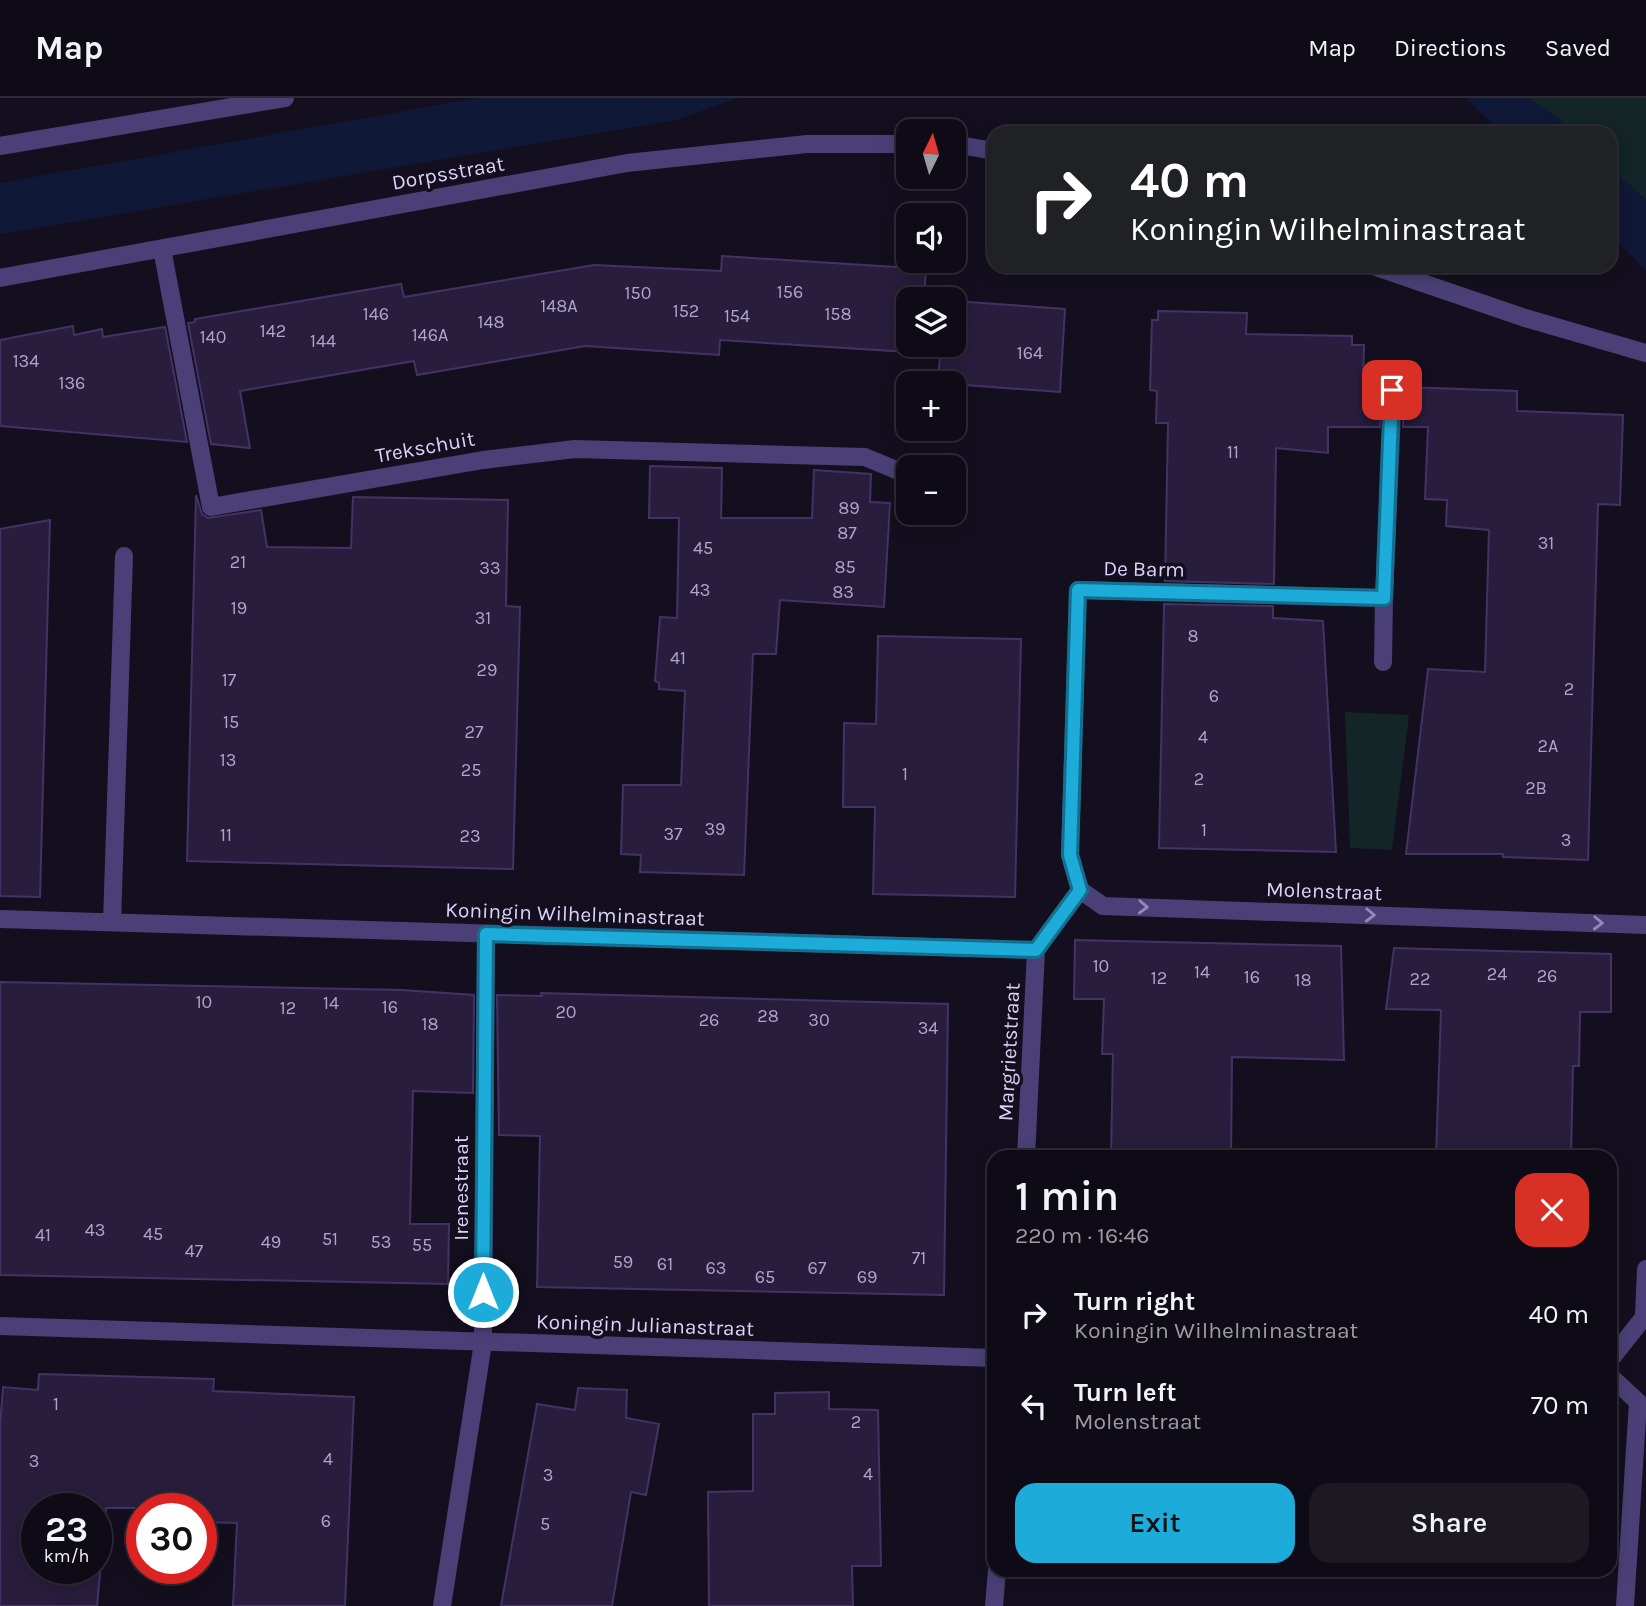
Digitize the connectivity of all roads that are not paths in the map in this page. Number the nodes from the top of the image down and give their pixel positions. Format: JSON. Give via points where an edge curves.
{"nodes":[{"id":1,"x":285,"y":98,"type":"edge"},
{"id":2,"x":896,"y":144,"type":"edge"},
{"id":3,"x":0,"y":146,"type":"edge"},
{"id":4,"x":966,"y":146,"type":"edge"},
{"id":5,"x":987,"y":150,"type":"edge"},
{"id":6,"x":162,"y":249,"type":"junction"},
{"id":7,"x":1393,"y":273,"type":"edge"},
{"id":8,"x":0,"y":278,"type":"edge"},
{"id":9,"x":1646,"y":353,"type":"edge"},
{"id":10,"x":1392,"y":390,"type":"dead end"},
{"id":11,"x":896,"y":470,"type":"edge"},
{"id":12,"x":124,"y":556,"type":"dead end"},
{"id":13,"x":1384,"y":598,"type":"junction"},
{"id":14,"x":1383,"y":662,"type":"dead end"},
{"id":15,"x":1080,"y":890,"type":"junction"},
{"id":16,"x":0,"y":919,"type":"edge"},
{"id":17,"x":112,"y":922,"type":"junction"},
{"id":18,"x":1646,"y":925,"type":"edge"},
{"id":19,"x":486,"y":934,"type":"junction"},
{"id":20,"x":1036,"y":950,"type":"junction"},
{"id":21,"x":1027,"y":1150,"type":"edge"},
{"id":22,"x":1646,"y":1269,"type":"edge"},
{"id":23,"x":0,"y":1326,"type":"edge"},
{"id":24,"x":483,"y":1343,"type":"junction"},
{"id":25,"x":1617,"y":1351,"type":"edge"},
{"id":26,"x":987,"y":1357,"type":"edge"},
{"id":27,"x":1617,"y":1382,"type":"edge"},
{"id":28,"x":1642,"y":1403,"type":"edge"},
{"id":29,"x":996,"y":1577,"type":"edge"},
{"id":30,"x":442,"y":1606,"type":"edge"},
{"id":31,"x":994,"y":1606,"type":"edge"},
{"id":32,"x":1625,"y":1606,"type":"edge"}],
"edges":[{"from":1,"to":3,"type":"street"},
{"from":2,"to":6,"type":"street","name":"Dorpsstraat","via":[[807,144],[627,163]]},
{"from":4,"to":5,"type":"street"},
{"from":6,"to":8,"type":"street","name":"Dorpsstraat"},
{"from":6,"to":11,"type":"street","name":"Trekschuit","via":[[211,507],[483,460],[575,449],[865,457]]},
{"from":7,"to":9,"type":"street"},
{"from":10,"to":13,"type":"street"},
{"from":12,"to":17,"type":"street"},
{"from":13,"to":14,"type":"street"},
{"from":13,"to":15,"type":"street","name":"De Barm","via":[[1078,590],[1070,855]]},
{"from":15,"to":18,"type":"street","name":"Molenstraat","one_way":true,"via":[[1103,906]]},
{"from":15,"to":20,"type":"street"},
{"from":16,"to":17,"type":"street","name":"Koningin Wilhelminastraat"},
{"from":17,"to":19,"type":"street","name":"Koningin Wilhelminastraat"},
{"from":19,"to":20,"type":"street","name":"Koningin Wilhelminastraat"},
{"from":19,"to":24,"type":"street","name":"Irenestraat"},
{"from":20,"to":21,"type":"street","name":"Margrietstraat"},
{"from":22,"to":25,"type":"street","via":[[1644,1317]]},
{"from":23,"to":24,"type":"street","name":"Koningin Julianastraat"},
{"from":24,"to":26,"type":"street","name":"Koningin Julianastraat"},
{"from":24,"to":30,"type":"street","name":"Irenestraat"},
{"from":27,"to":28,"type":"street"},
{"from":28,"to":32,"type":"street"},
{"from":29,"to":31,"type":"street"}]}
